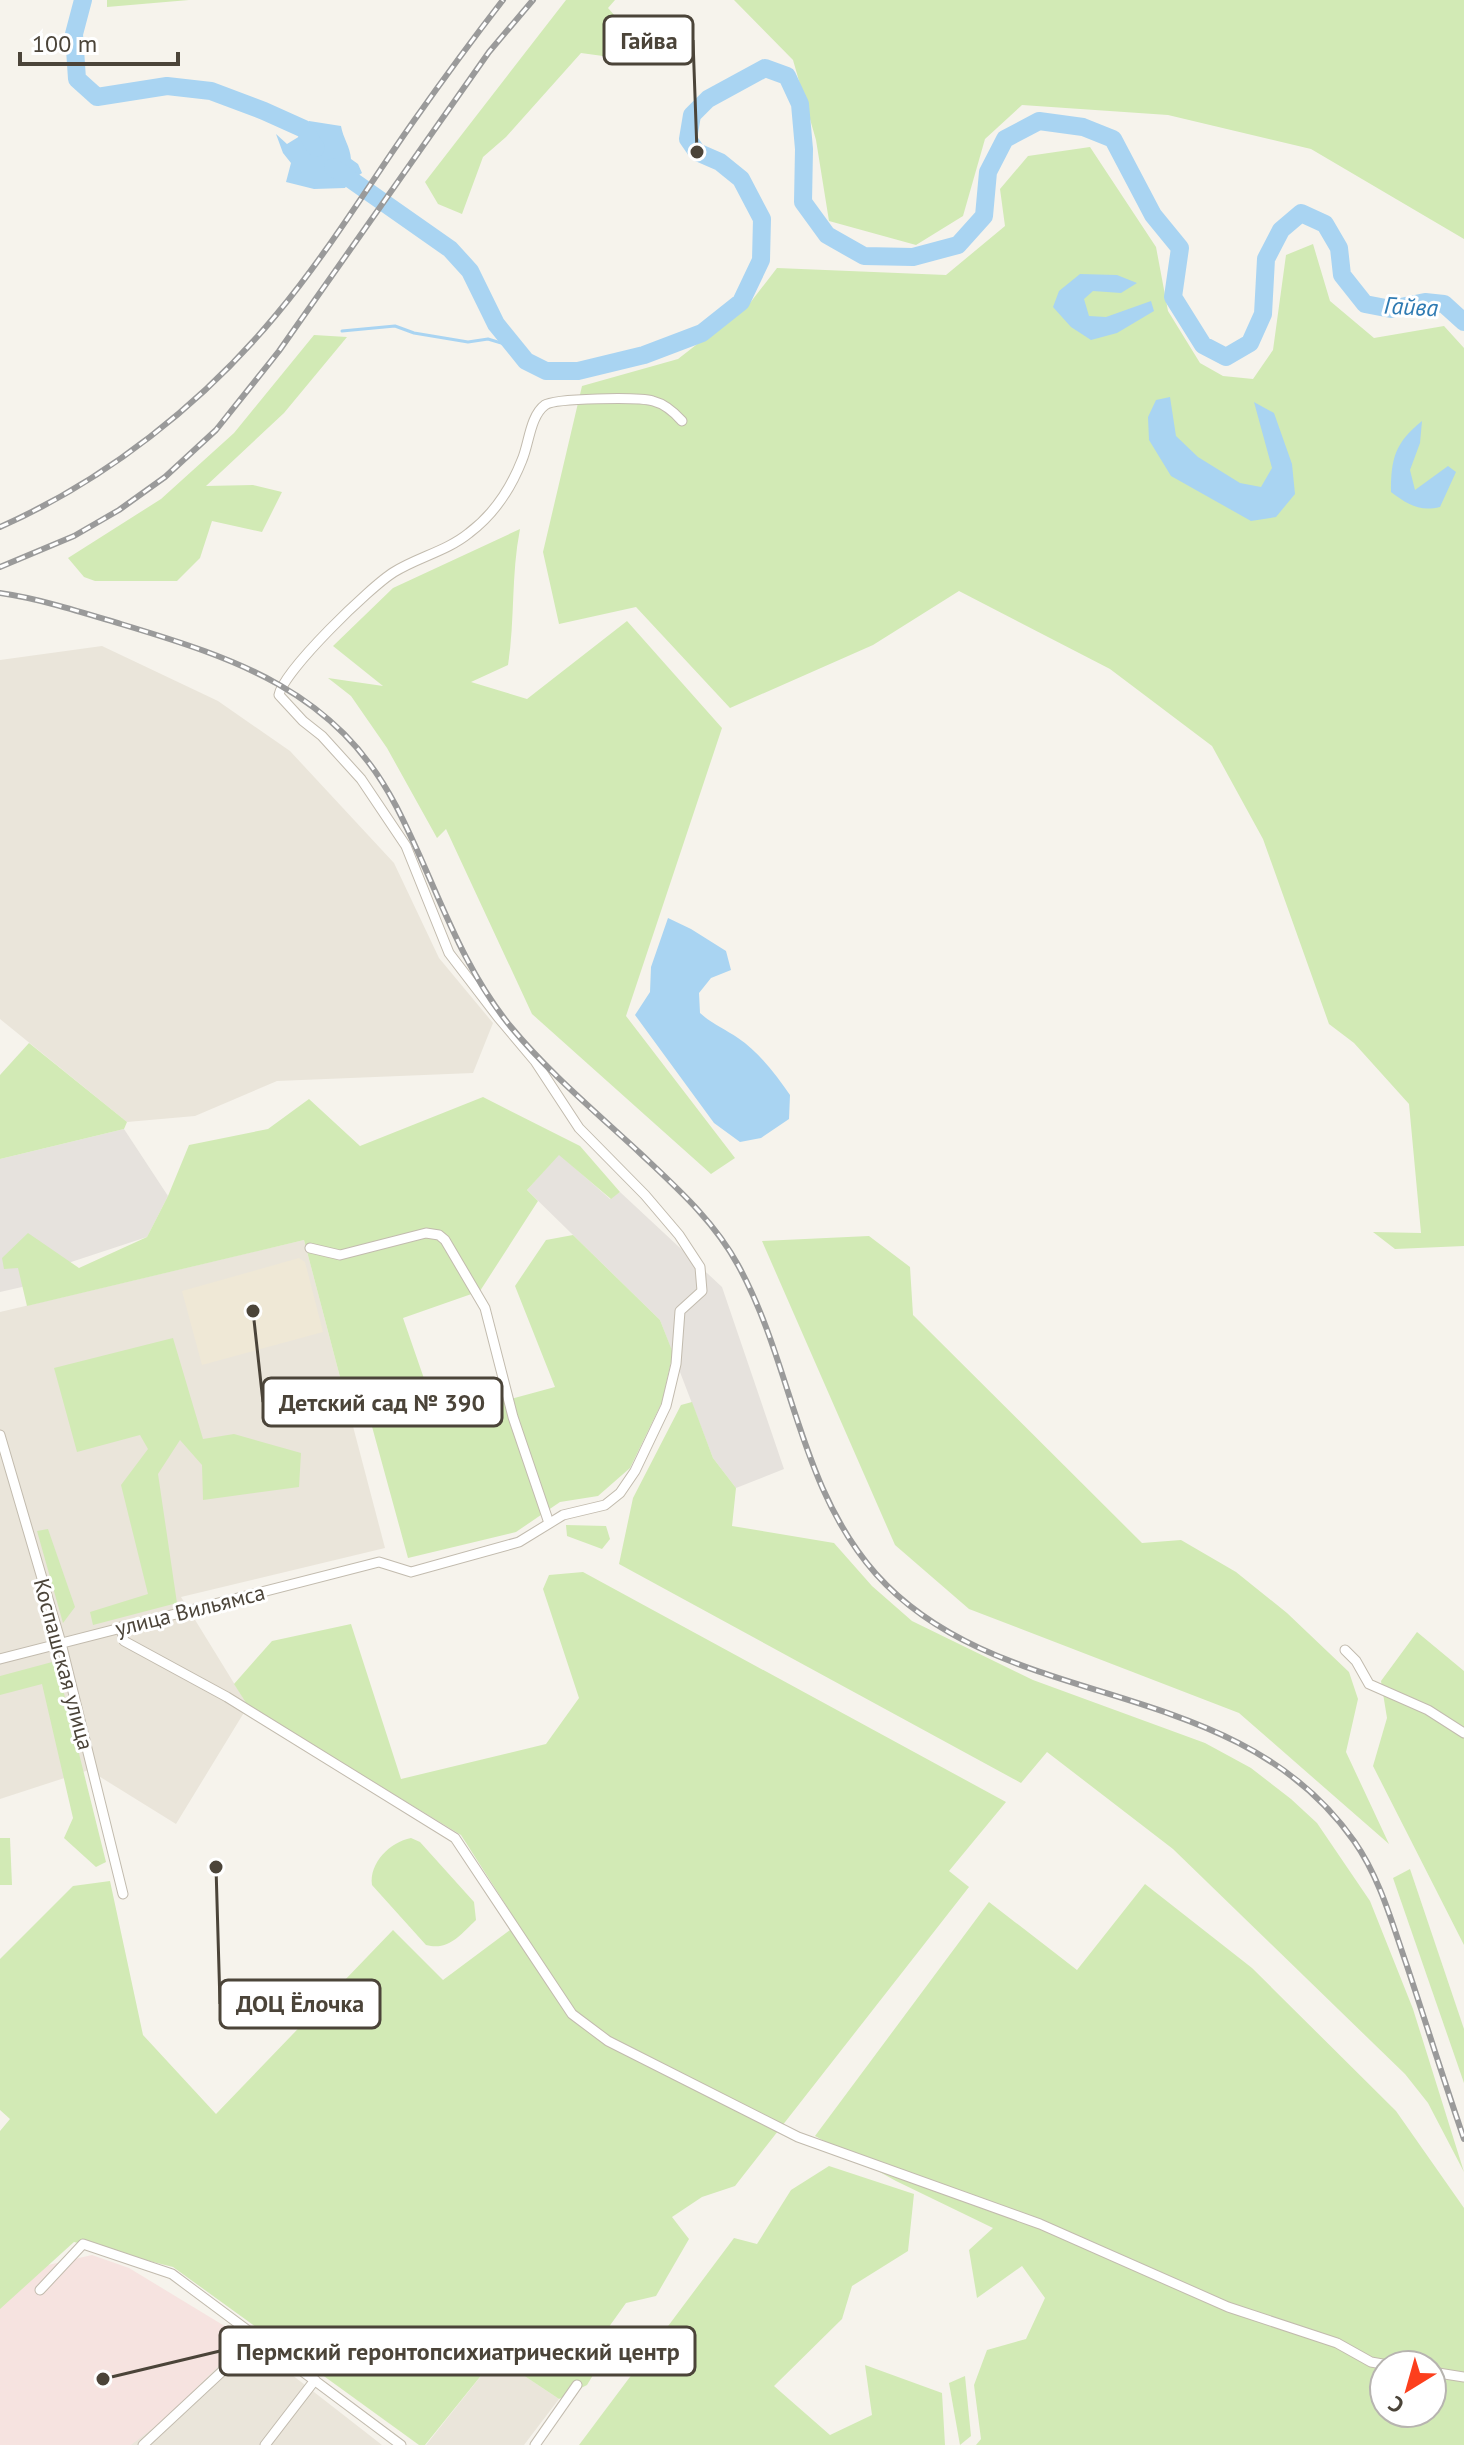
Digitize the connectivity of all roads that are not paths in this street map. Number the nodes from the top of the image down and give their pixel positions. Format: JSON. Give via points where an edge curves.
{"nodes":[{"id":1,"x":682,"y":421,"type":"dead end"},
{"id":2,"x":310,"y":1248,"type":"dead end"},
{"id":3,"x":0,"y":1435,"type":"edge"},
{"id":4,"x":549,"y":1523,"type":"junction"},
{"id":5,"x":121,"y":1627,"type":"junction"},
{"id":6,"x":61,"y":1643,"type":"junction"},
{"id":7,"x":1345,"y":1650,"type":"dead end"},
{"id":8,"x":0,"y":1659,"type":"edge"},
{"id":9,"x":1464,"y":1733,"type":"edge"},
{"id":10,"x":123,"y":1894,"type":"dead end"},
{"id":11,"x":40,"y":2290,"type":"dead end"},
{"id":12,"x":258,"y":2338,"type":"junction"},
{"id":13,"x":1368,"y":2360,"type":"edge"},
{"id":14,"x":315,"y":2380,"type":"junction"},
{"id":15,"x":577,"y":2385,"type":"dead end"},
{"id":16,"x":390,"y":2442,"type":"edge"},
{"id":17,"x":143,"y":2445,"type":"edge"},
{"id":18,"x":265,"y":2445,"type":"edge"},
{"id":19,"x":401,"y":2445,"type":"edge"},
{"id":20,"x":535,"y":2445,"type":"edge"}],
"edges":[{"from":1,"to":4,"type":"street","via":[[671,409],[638,398],[558,400],[545,405],[512,481],[483,520],[453,543],[381,581],[325,634],[279,690],[282,700],[361,779],[396,828],[449,953],[535,1061],[579,1128],[645,1195],[700,1267],[702,1291],[680,1311],[666,1406],[635,1471],[605,1505]]},
{"from":2,"to":4,"type":"street","via":[[340,1255],[426,1233],[445,1240],[485,1308],[513,1417]]},
{"from":3,"to":6,"type":"street","name":"Коспашская улица"},
{"from":4,"to":5,"type":"street","name":"улица Вильямса","via":[[519,1542],[411,1572],[379,1562]]},
{"from":5,"to":6,"type":"street","name":"улица Вильямса"},
{"from":5,"to":13,"type":"street","via":[[124,1641],[133,1647],[227,1697],[455,1838],[572,2014],[608,2041],[798,2137],[1040,2224],[1228,2307],[1337,2343]]},
{"from":6,"to":8,"type":"street","name":"улица Вильямса"},
{"from":6,"to":10,"type":"street","name":"Коспашская улица"},
{"from":7,"to":9,"type":"street","via":[[1369,1684]]},
{"from":11,"to":12,"type":"street","via":[[83,2244],[172,2274]]},
{"from":12,"to":14,"type":"street"},
{"from":12,"to":17,"type":"street"},
{"from":14,"to":16,"type":"street"},
{"from":14,"to":18,"type":"street"},
{"from":15,"to":20,"type":"street"},
{"from":16,"to":19,"type":"street"}]}
